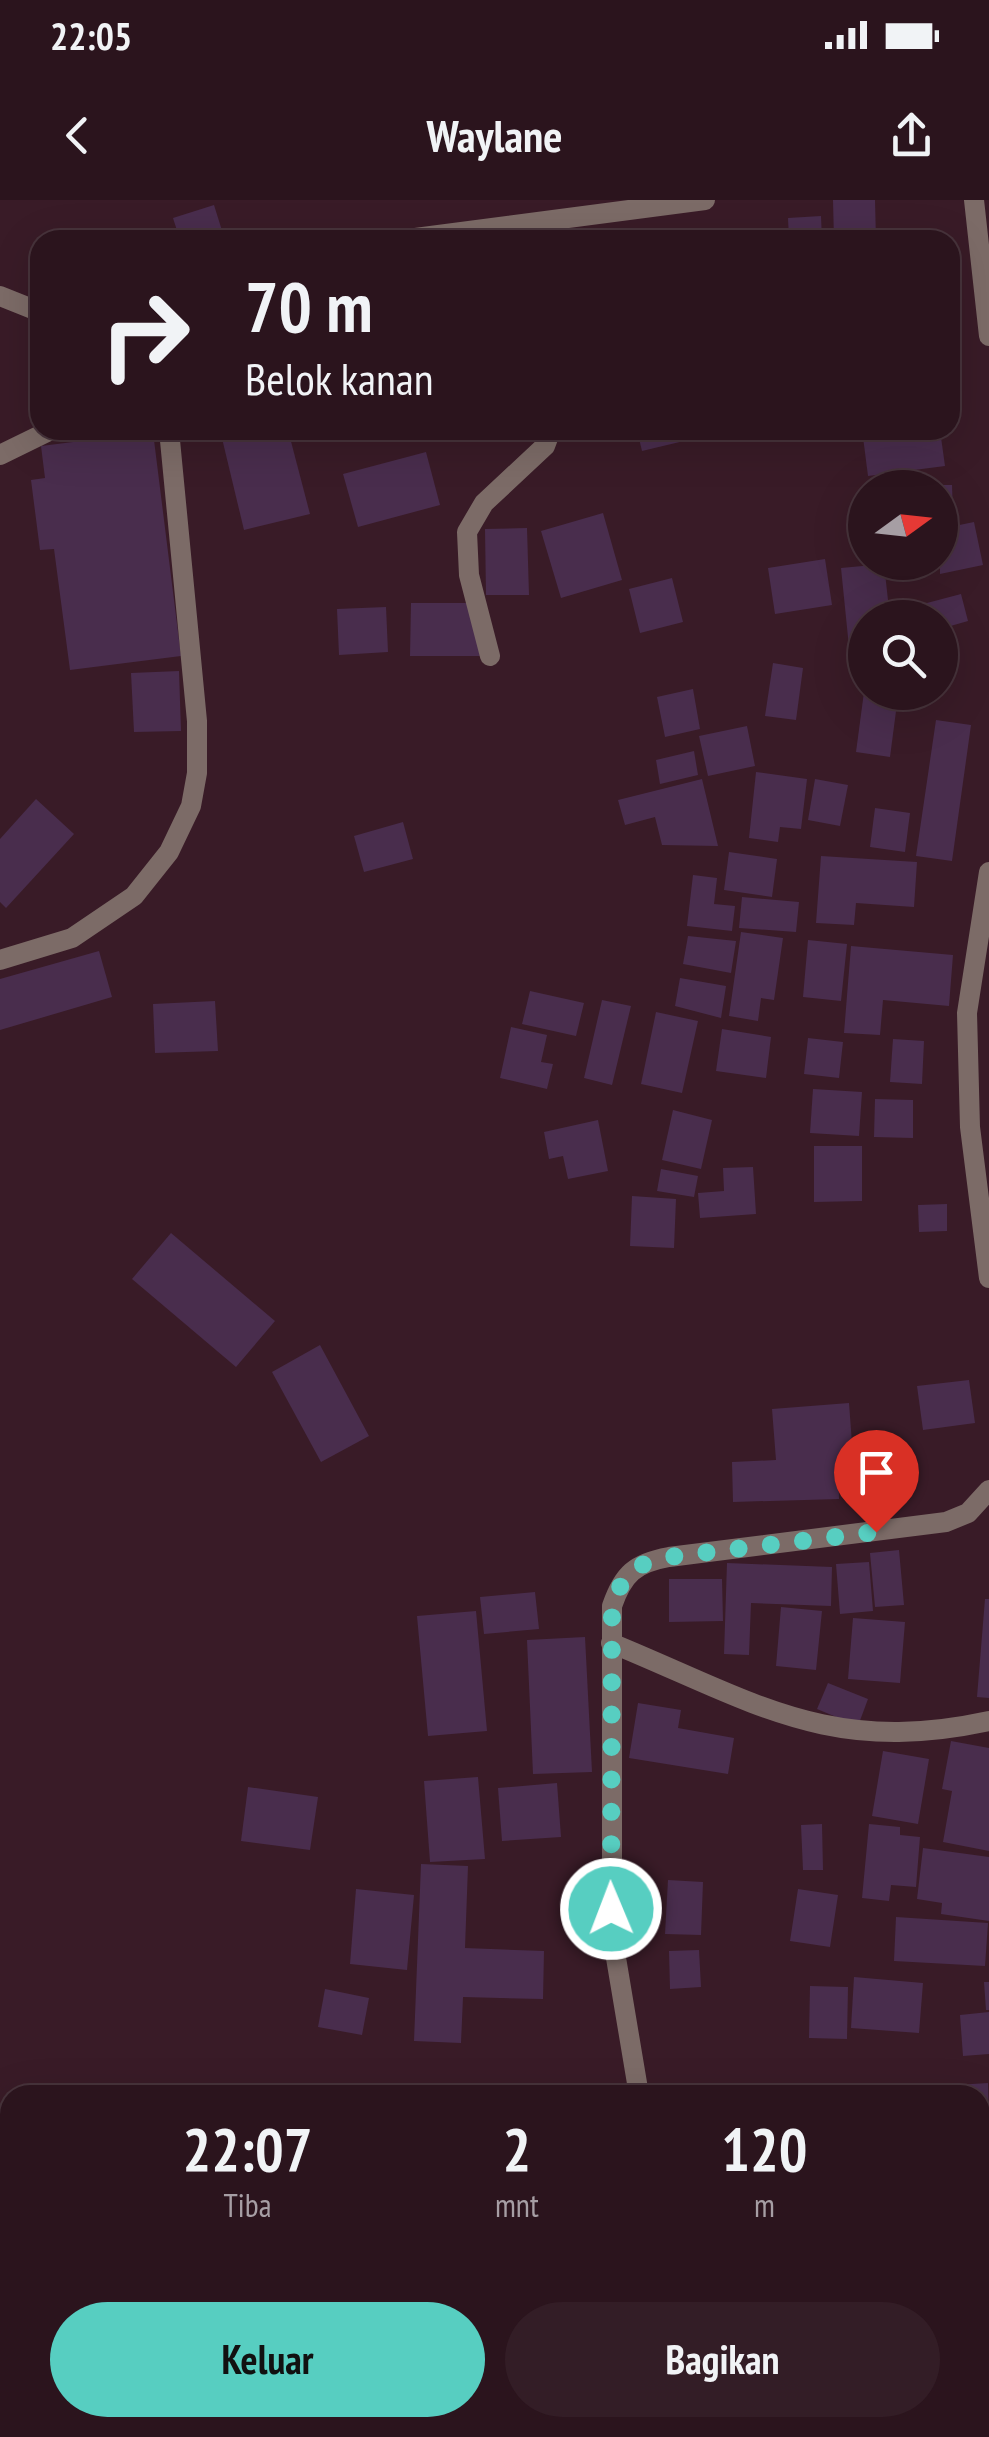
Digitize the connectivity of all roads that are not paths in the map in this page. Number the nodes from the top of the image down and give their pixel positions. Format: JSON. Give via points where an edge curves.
{"nodes":[{"id":1,"x":706,"y":200,"type":"edge"},
{"id":2,"x":974,"y":200,"type":"edge"},
{"id":3,"x":552,"y":230,"type":"edge"},
{"id":4,"x":0,"y":296,"type":"edge"},
{"id":5,"x":30,"y":308,"type":"edge"},
{"id":6,"x":989,"y":336,"type":"edge"},
{"id":7,"x":31,"y":440,"type":"edge"},
{"id":8,"x":170,"y":440,"type":"edge"},
{"id":9,"x":547,"y":440,"type":"edge"},
{"id":10,"x":0,"y":455,"type":"edge"},
{"id":11,"x":490,"y":656,"type":"dead end"},
{"id":12,"x":989,"y":872,"type":"edge"},
{"id":13,"x":0,"y":960,"type":"edge"},
{"id":14,"x":989,"y":1278,"type":"edge"},
{"id":15,"x":989,"y":1490,"type":"edge"},
{"id":16,"x":611,"y":1643,"type":"junction"},
{"id":17,"x":989,"y":1721,"type":"edge"},
{"id":18,"x":637,"y":2085,"type":"edge"}],
"edges":[{"from":1,"to":3,"type":"street"},
{"from":2,"to":6,"type":"street"},
{"from":4,"to":5,"type":"street"},
{"from":7,"to":10,"type":"street"},
{"from":8,"to":13,"type":"street","via":[[197,721],[190,806],[170,852],[134,896],[72,938]]},
{"from":9,"to":11,"type":"street","via":[[484,503],[467,532],[469,574]]},
{"from":12,"to":14,"type":"street","via":[[967,1013],[970,1127]]},
{"from":15,"to":16,"type":"street","via":[[968,1513],[946,1522],[643,1562],[622,1578],[612,1606]]},
{"from":16,"to":17,"type":"street","via":[[823,1728],[880,1734]]},
{"from":16,"to":18,"type":"street","via":[[612,1934]]}]}
